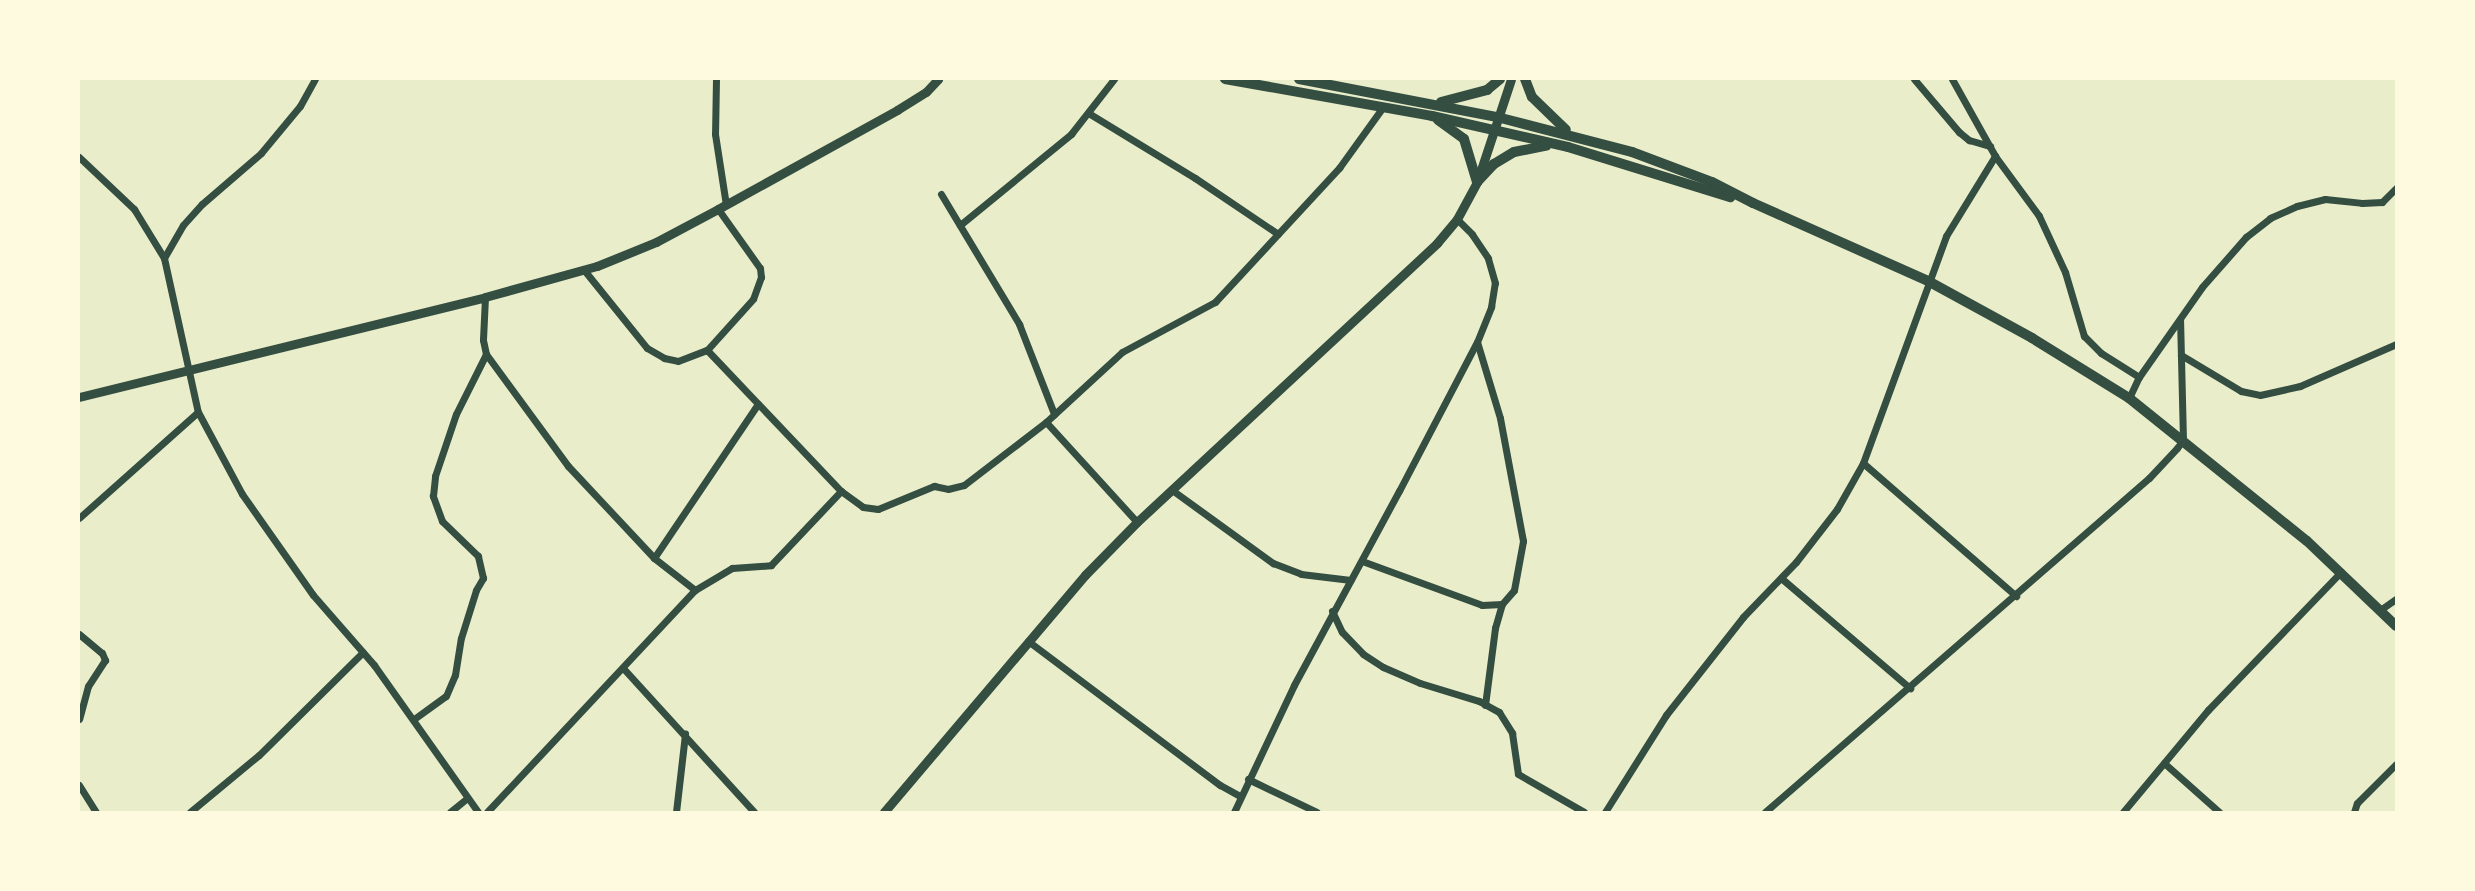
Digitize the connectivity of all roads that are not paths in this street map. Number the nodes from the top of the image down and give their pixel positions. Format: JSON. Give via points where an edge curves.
{"nodes":[{"id":1,"x":315,"y":79,"type":"edge"},
{"id":2,"x":716,"y":79,"type":"edge"},
{"id":3,"x":939,"y":79,"type":"edge"},
{"id":4,"x":1114,"y":79,"type":"edge"},
{"id":5,"x":1225,"y":79,"type":"edge"},
{"id":6,"x":1299,"y":79,"type":"edge"},
{"id":7,"x":1362,"y":79,"type":"edge"},
{"id":8,"x":1500,"y":79,"type":"edge"},
{"id":9,"x":1511,"y":79,"type":"edge"},
{"id":10,"x":1525,"y":79,"type":"edge"},
{"id":11,"x":1914,"y":79,"type":"edge"},
{"id":12,"x":1952,"y":79,"type":"edge"},
{"id":13,"x":1373,"y":92,"type":"junction"},
{"id":14,"x":1434,"y":104,"type":"junction"},
{"id":15,"x":1383,"y":107,"type":"junction"},
{"id":16,"x":1090,"y":114,"type":"junction"},
{"id":17,"x":1432,"y":116,"type":"junction"},
{"id":18,"x":1497,"y":117,"type":"junction"},
{"id":19,"x":1494,"y":130,"type":"junction"},
{"id":20,"x":1572,"y":134,"type":"junction"},
{"id":21,"x":1990,"y":146,"type":"junction"},
{"id":22,"x":1568,"y":147,"type":"junction"},
{"id":23,"x":1995,"y":156,"type":"junction"},
{"id":24,"x":79,"y":157,"type":"edge"},
{"id":25,"x":1477,"y":183,"type":"junction"},
{"id":26,"x":2396,"y":191,"type":"edge"},
{"id":27,"x":941,"y":194,"type":"dead end"},
{"id":28,"x":1753,"y":203,"type":"junction"},
{"id":29,"x":722,"y":207,"type":"junction"},
{"id":30,"x":1457,"y":219,"type":"junction"},
{"id":31,"x":960,"y":225,"type":"junction"},
{"id":32,"x":1278,"y":234,"type":"junction"},
{"id":33,"x":164,"y":258,"type":"junction"},
{"id":34,"x":584,"y":270,"type":"junction"},
{"id":35,"x":1928,"y":281,"type":"junction"},
{"id":36,"x":485,"y":298,"type":"junction"},
{"id":37,"x":2180,"y":320,"type":"junction"},
{"id":38,"x":1477,"y":342,"type":"junction"},
{"id":39,"x":2396,"y":344,"type":"edge"},
{"id":40,"x":707,"y":350,"type":"junction"},
{"id":41,"x":486,"y":355,"type":"junction"},
{"id":42,"x":2180,"y":355,"type":"junction"},
{"id":43,"x":190,"y":370,"type":"junction"},
{"id":44,"x":2139,"y":377,"type":"junction"},
{"id":45,"x":79,"y":397,"type":"edge"},
{"id":46,"x":2129,"y":398,"type":"junction"},
{"id":47,"x":758,"y":404,"type":"junction"},
{"id":48,"x":198,"y":412,"type":"junction"},
{"id":49,"x":1054,"y":414,"type":"junction"},
{"id":50,"x":1046,"y":422,"type":"junction"},
{"id":51,"x":2183,"y":440,"type":"junction"},
{"id":52,"x":1863,"y":463,"type":"junction"},
{"id":53,"x":1172,"y":490,"type":"junction"},
{"id":54,"x":841,"y":491,"type":"junction"},
{"id":55,"x":79,"y":518,"type":"edge"},
{"id":56,"x":1137,"y":522,"type":"junction"},
{"id":57,"x":654,"y":558,"type":"junction"},
{"id":58,"x":1362,"y":561,"type":"junction"},
{"id":59,"x":2341,"y":572,"type":"junction"},
{"id":60,"x":1781,"y":578,"type":"junction"},
{"id":61,"x":1352,"y":580,"type":"junction"},
{"id":62,"x":695,"y":590,"type":"junction"},
{"id":63,"x":2016,"y":596,"type":"junction"},
{"id":64,"x":2396,"y":599,"type":"edge"},
{"id":65,"x":1502,"y":604,"type":"junction"},
{"id":66,"x":1332,"y":610,"type":"junction"},
{"id":67,"x":2380,"y":610,"type":"junction"},
{"id":68,"x":2396,"y":626,"type":"edge"},
{"id":69,"x":79,"y":634,"type":"edge"},
{"id":70,"x":1028,"y":641,"type":"junction"},
{"id":71,"x":363,"y":652,"type":"junction"},
{"id":72,"x":623,"y":668,"type":"junction"},
{"id":73,"x":1910,"y":688,"type":"junction"},
{"id":74,"x":1485,"y":705,"type":"junction"},
{"id":75,"x":79,"y":719,"type":"edge"},
{"id":76,"x":414,"y":719,"type":"junction"},
{"id":77,"x":685,"y":734,"type":"junction"},
{"id":78,"x":2164,"y":762,"type":"junction"},
{"id":79,"x":2396,"y":764,"type":"edge"},
{"id":80,"x":1248,"y":779,"type":"junction"},
{"id":81,"x":79,"y":785,"type":"edge"},
{"id":82,"x":1240,"y":796,"type":"junction"},
{"id":83,"x":467,"y":798,"type":"junction"},
{"id":84,"x":96,"y":812,"type":"edge"},
{"id":85,"x":190,"y":812,"type":"edge"},
{"id":86,"x":450,"y":812,"type":"edge"},
{"id":87,"x":478,"y":812,"type":"edge"},
{"id":88,"x":487,"y":812,"type":"edge"},
{"id":89,"x":676,"y":812,"type":"edge"},
{"id":90,"x":754,"y":812,"type":"edge"},
{"id":91,"x":884,"y":812,"type":"edge"},
{"id":92,"x":1234,"y":812,"type":"edge"},
{"id":93,"x":1317,"y":812,"type":"edge"},
{"id":94,"x":1584,"y":812,"type":"edge"},
{"id":95,"x":1605,"y":812,"type":"edge"},
{"id":96,"x":1765,"y":812,"type":"edge"},
{"id":97,"x":2123,"y":812,"type":"edge"},
{"id":98,"x":2219,"y":812,"type":"edge"},
{"id":99,"x":2354,"y":812,"type":"edge"}],
"edges":[{"from":1,"to":33,"type":"street","via":[[300,106],[261,153],[183,225]]},
{"from":2,"to":29,"type":"street","via":[[715,134]]},
{"from":3,"to":29,"type":"street","via":[[897,110]]},
{"from":4,"to":16,"type":"street"},
{"from":5,"to":15,"type":"highway"},
{"from":6,"to":13,"type":"highway"},
{"from":7,"to":13,"type":"highway"},
{"from":8,"to":14,"type":"highway","via":[[1487,90]]},
{"from":9,"to":18,"type":"street"},
{"from":10,"to":20,"type":"highway","via":[[1546,114]]},
{"from":11,"to":21,"type":"street","via":[[1959,132]]},
{"from":12,"to":21,"type":"street"},
{"from":13,"to":14,"type":"highway"},
{"from":14,"to":18,"type":"highway"},
{"from":15,"to":17,"type":"highway"},
{"from":15,"to":32,"type":"street","via":[[1339,168]]},
{"from":16,"to":31,"type":"street"},
{"from":16,"to":32,"type":"street"},
{"from":17,"to":19,"type":"highway"},
{"from":17,"to":25,"type":"highway","via":[[1464,139]]},
{"from":18,"to":19,"type":"street"},
{"from":18,"to":20,"type":"highway"},
{"from":19,"to":22,"type":"highway"},
{"from":19,"to":25,"type":"street"},
{"from":20,"to":28,"type":"highway","via":[[1712,182]]},
{"from":21,"to":23,"type":"street"},
{"from":22,"to":25,"type":"highway","via":[[1524,148],[1494,164]]},
{"from":22,"to":28,"type":"highway"},
{"from":23,"to":35,"type":"street","via":[[1960,209]]},
{"from":23,"to":44,"type":"street","via":[[2027,195],[2052,240],[2084,337]]},
{"from":24,"to":33,"type":"street","via":[[134,209]]},
{"from":25,"to":30,"type":"street"},
{"from":26,"to":37,"type":"street","via":[[2374,203],[2325,199],[2270,218],[2246,237]]},
{"from":27,"to":31,"type":"street"},
{"from":28,"to":35,"type":"highway"},
{"from":29,"to":34,"type":"street","via":[[656,242]]},
{"from":29,"to":40,"type":"street","via":[[760,268],[761,277],[753,299]]},
{"from":30,"to":38,"type":"street","via":[[1488,258],[1495,283]]},
{"from":30,"to":53,"type":"street","via":[[1437,243]]},
{"from":31,"to":49,"type":"street","via":[[1019,324]]},
{"from":32,"to":49,"type":"street","via":[[1214,302],[1122,352]]},
{"from":33,"to":43,"type":"street"},
{"from":34,"to":36,"type":"street"},
{"from":34,"to":40,"type":"street","via":[[647,348],[678,361]]},
{"from":35,"to":46,"type":"highway"},
{"from":35,"to":52,"type":"street"},
{"from":36,"to":41,"type":"street"},
{"from":36,"to":43,"type":"street"},
{"from":37,"to":42,"type":"street"},
{"from":37,"to":44,"type":"street"},
{"from":38,"to":58,"type":"street"},
{"from":38,"to":65,"type":"street","via":[[1500,418],[1523,541],[1514,590]]},
{"from":39,"to":42,"type":"street","via":[[2300,386],[2260,395],[2241,391]]},
{"from":40,"to":47,"type":"street"},
{"from":41,"to":57,"type":"street","via":[[568,466]]},
{"from":41,"to":76,"type":"street","via":[[456,414],[433,496],[442,521],[478,556],[483,578],[446,696]]},
{"from":42,"to":51,"type":"street"},
{"from":43,"to":45,"type":"street"},
{"from":43,"to":48,"type":"street"},
{"from":44,"to":46,"type":"street"},
{"from":46,"to":51,"type":"highway"},
{"from":47,"to":54,"type":"street"},
{"from":47,"to":57,"type":"street"},
{"from":48,"to":55,"type":"street"},
{"from":48,"to":71,"type":"street","via":[[270,536]]},
{"from":49,"to":50,"type":"street"},
{"from":50,"to":54,"type":"street","via":[[957,488],[934,486],[870,510]]},
{"from":50,"to":56,"type":"street"},
{"from":51,"to":59,"type":"highway"},
{"from":51,"to":63,"type":"street","via":[[2149,478]]},
{"from":52,"to":60,"type":"street","via":[[1837,509]]},
{"from":52,"to":63,"type":"street"},
{"from":53,"to":56,"type":"street"},
{"from":53,"to":61,"type":"street","via":[[1273,563],[1301,574]]},
{"from":54,"to":62,"type":"street","via":[[771,565],[732,568]]},
{"from":56,"to":70,"type":"street"},
{"from":57,"to":62,"type":"street"},
{"from":58,"to":61,"type":"street"},
{"from":58,"to":65,"type":"street","via":[[1482,605]]},
{"from":59,"to":67,"type":"highway"},
{"from":59,"to":78,"type":"street"},
{"from":60,"to":73,"type":"street"},
{"from":60,"to":95,"type":"street","via":[[1743,617],[1665,715]]},
{"from":61,"to":66,"type":"street"},
{"from":62,"to":72,"type":"street"},
{"from":63,"to":73,"type":"street"},
{"from":64,"to":67,"type":"street"},
{"from":65,"to":74,"type":"street"},
{"from":66,"to":74,"type":"street","via":[[1342,632],[1383,667]]},
{"from":66,"to":80,"type":"street"},
{"from":67,"to":68,"type":"highway"},
{"from":69,"to":75,"type":"street","via":[[105,660],[88,686]]},
{"from":70,"to":82,"type":"street"},
{"from":70,"to":91,"type":"street"},
{"from":71,"to":76,"type":"street"},
{"from":71,"to":85,"type":"street","via":[[259,755]]},
{"from":72,"to":77,"type":"street"},
{"from":72,"to":88,"type":"street"},
{"from":73,"to":96,"type":"street"},
{"from":74,"to":94,"type":"street","via":[[1499,712],[1513,733],[1518,774]]},
{"from":76,"to":83,"type":"street"},
{"from":77,"to":89,"type":"street"},
{"from":77,"to":90,"type":"street"},
{"from":78,"to":97,"type":"street"},
{"from":78,"to":98,"type":"street"},
{"from":79,"to":99,"type":"street","via":[[2357,803]]},
{"from":80,"to":82,"type":"street"},
{"from":80,"to":93,"type":"street"},
{"from":81,"to":84,"type":"street"},
{"from":82,"to":92,"type":"street"},
{"from":83,"to":86,"type":"street"},
{"from":83,"to":87,"type":"street"}]}
